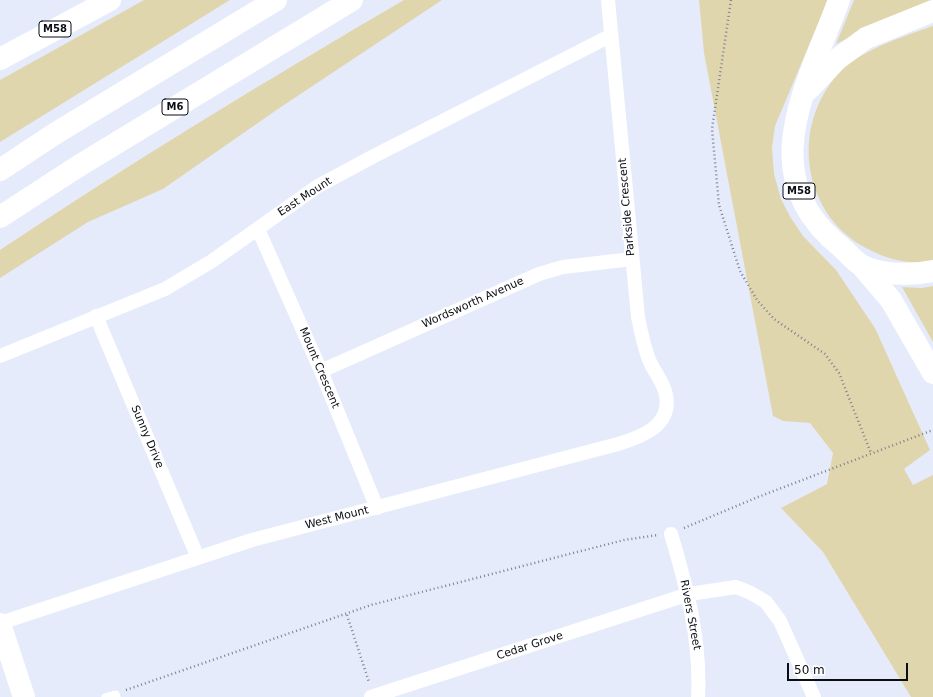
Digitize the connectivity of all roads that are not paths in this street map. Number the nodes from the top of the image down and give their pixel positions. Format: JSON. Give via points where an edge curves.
{"nodes":[{"id":1,"x":110,"y":0,"type":"edge"},
{"id":2,"x":276,"y":0,"type":"edge"},
{"id":3,"x":352,"y":0,"type":"edge"},
{"id":4,"x":608,"y":0,"type":"edge"},
{"id":5,"x":839,"y":0,"type":"edge"},
{"id":6,"x":933,"y":11,"type":"edge"},
{"id":7,"x":610,"y":36,"type":"junction"},
{"id":8,"x":0,"y":59,"type":"edge"},
{"id":9,"x":804,"y":94,"type":"junction"},
{"id":10,"x":0,"y":170,"type":"edge"},
{"id":11,"x":0,"y":217,"type":"edge"},
{"id":12,"x":258,"y":229,"type":"junction"},
{"id":13,"x":632,"y":259,"type":"junction"},
{"id":14,"x":862,"y":266,"type":"junction"},
{"id":15,"x":933,"y":271,"type":"edge"},
{"id":16,"x":96,"y":316,"type":"junction"},
{"id":17,"x":0,"y":356,"type":"edge"},
{"id":18,"x":321,"y":371,"type":"junction"},
{"id":19,"x":933,"y":373,"type":"edge"},
{"id":20,"x":665,"y":410,"type":"joint"},
{"id":21,"x":377,"y":508,"type":"junction"},
{"id":22,"x":671,"y":534,"type":"road end"},
{"id":23,"x":198,"y":558,"type":"junction"},
{"id":24,"x":689,"y":594,"type":"junction"},
{"id":25,"x":0,"y":624,"type":"edge"},
{"id":26,"x":117,"y":695,"type":"edge"},
{"id":27,"x":24,"y":697,"type":"edge"},
{"id":28,"x":105,"y":697,"type":"edge"},
{"id":29,"x":373,"y":697,"type":"edge"},
{"id":30,"x":698,"y":697,"type":"edge"},
{"id":31,"x":814,"y":697,"type":"edge"}],
"edges":[{"from":1,"to":8,"type":"main road","number":"M58"},
{"from":2,"to":10,"type":"main road","via":[[56,133]]},
{"from":3,"to":11,"type":"main road","number":"M6","via":[[77,167]]},
{"from":4,"to":7,"type":"street","name":"Parkside Crescent"},
{"from":5,"to":9,"type":"main road","number":"M58"},
{"from":6,"to":9,"type":"main road","number":"M58","via":[[866,38],[836,60]]},
{"from":7,"to":12,"type":"street","name":"East Mount","via":[[318,186]]},
{"from":7,"to":13,"type":"street","name":"Parkside Crescent"},
{"from":9,"to":14,"type":"main road","number":"M58","via":[[792,149],[796,185],[816,224]]},
{"from":12,"to":16,"type":"street","name":"East Mount","via":[[165,289]]},
{"from":12,"to":18,"type":"street","name":"Mount Crescent"},
{"from":13,"to":18,"type":"street","name":"Wordsworth Avenue","via":[[563,267],[539,274]]},
{"from":13,"to":20,"type":"street","name":"Parkside Crescent","via":[[643,340],[666,395]]},
{"from":14,"to":15,"type":"main road","number":"M58","via":[[904,275]]},
{"from":14,"to":19,"type":"main road","number":"M58","via":[[891,300]]},
{"from":16,"to":17,"type":"street","name":"East Mount"},
{"from":16,"to":23,"type":"street","name":"Sunny Drive"},
{"from":18,"to":21,"type":"street","name":"Mount Crescent"},
{"from":20,"to":21,"type":"street","name":"West Mount","via":[[657,426],[642,437]]},
{"from":21,"to":23,"type":"street","name":"West Mount","via":[[252,540]]},
{"from":22,"to":24,"type":"street","name":"Rivers Street"},
{"from":23,"to":25,"type":"street","name":"West Mount"},
{"from":24,"to":29,"type":"street","name":"Cedar Grove"},
{"from":24,"to":30,"type":"street","name":"Rivers Street","via":[[697,646]]},
{"from":24,"to":31,"type":"street","name":"Cedar Grove","via":[[736,587],[766,602],[780,621]]},
{"from":25,"to":27,"type":"main road"},
{"from":26,"to":28,"type":"lane"}]}
